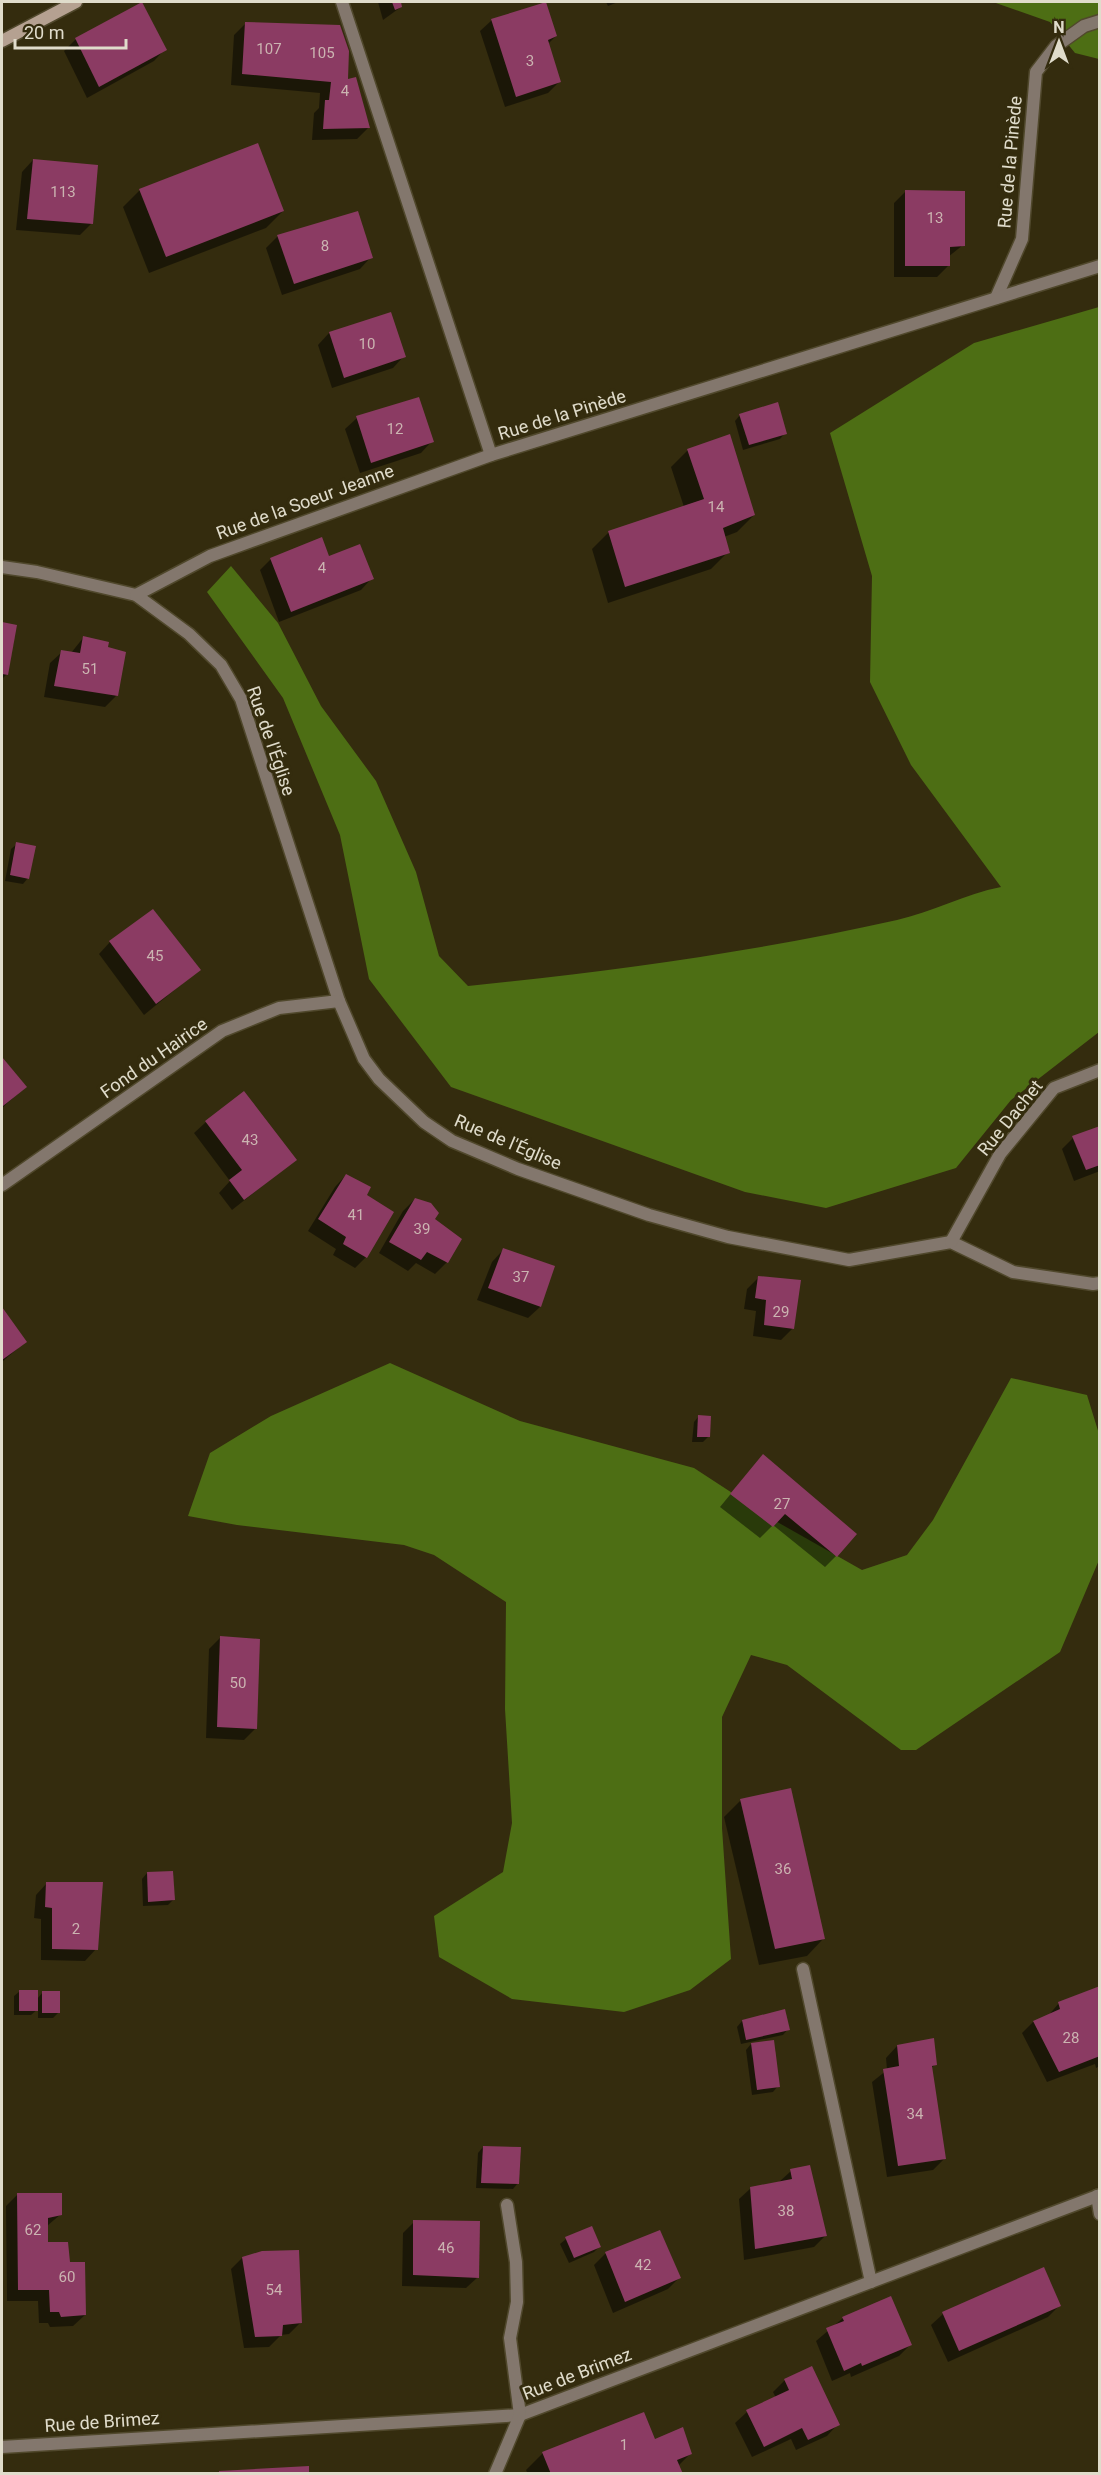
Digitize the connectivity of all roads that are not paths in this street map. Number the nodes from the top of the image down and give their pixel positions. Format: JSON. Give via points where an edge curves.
{"nodes":[{"id":1,"x":76,"y":2,"type":"edge"},
{"id":2,"x":342,"y":2,"type":"edge"},
{"id":3,"x":1100,"y":21,"type":"edge"},
{"id":4,"x":2,"y":40,"type":"edge"},
{"id":5,"x":1100,"y":266,"type":"edge"},
{"id":6,"x":996,"y":298,"type":"junction"},
{"id":7,"x":491,"y":455,"type":"junction"},
{"id":8,"x":2,"y":567,"type":"edge"},
{"id":9,"x":136,"y":595,"type":"junction"},
{"id":10,"x":339,"y":1001,"type":"junction"},
{"id":11,"x":1100,"y":1070,"type":"edge"},
{"id":12,"x":3,"y":1183,"type":"edge"},
{"id":13,"x":951,"y":1242,"type":"junction"},
{"id":14,"x":1100,"y":1283,"type":"edge"},
{"id":15,"x":803,"y":1969,"type":"dead end"},
{"id":16,"x":1098,"y":2196,"type":"edge"},
{"id":17,"x":507,"y":2205,"type":"dead end"},
{"id":18,"x":1100,"y":2214,"type":"edge"},
{"id":19,"x":871,"y":2282,"type":"junction"},
{"id":20,"x":520,"y":2415,"type":"junction"},
{"id":21,"x":2,"y":2447,"type":"edge"},
{"id":22,"x":495,"y":2474,"type":"edge"}],
"edges":[{"from":1,"to":4,"type":"main road"},
{"from":2,"to":7,"type":"street","name":"Rue de la Pinède"},
{"from":3,"to":6,"type":"street","name":"Rue de la Pinède","via":[[1084,26],[1056,46],[1036,72],[1022,238]]},
{"from":5,"to":6,"type":"street","name":"Rue de la Pinède"},
{"from":6,"to":7,"type":"street","name":"Rue de la Pinède"},
{"from":7,"to":9,"type":"street","name":"Rue de la Soeur Jeanne","via":[[210,556]]},
{"from":8,"to":9,"type":"street","name":"Rue de l'Église"},
{"from":9,"to":10,"type":"street","name":"Rue de l'Église","via":[[189,634],[221,665],[241,699]]},
{"from":10,"to":12,"type":"street","name":"Fond du Hairice","via":[[279,1008],[222,1031]]},
{"from":10,"to":13,"type":"street","name":"Rue de l'Église","via":[[364,1059],[400,1101],[452,1141],[518,1168],[648,1215],[717,1234],[849,1260]]},
{"from":11,"to":13,"type":"street","name":"Rue Dachet","via":[[1054,1088],[1000,1154]]},
{"from":13,"to":14,"type":"street","via":[[1013,1272]]},
{"from":15,"to":19,"type":"street"},
{"from":16,"to":18,"type":"street"},
{"from":16,"to":19,"type":"street","name":"Rue de Brimez"},
{"from":17,"to":20,"type":"street","via":[[516,2262],[518,2302],[510,2338]]},
{"from":19,"to":20,"type":"street","name":"Rue de Brimez"},
{"from":20,"to":21,"type":"street","name":"Rue de Brimez"},
{"from":20,"to":22,"type":"street"}]}
